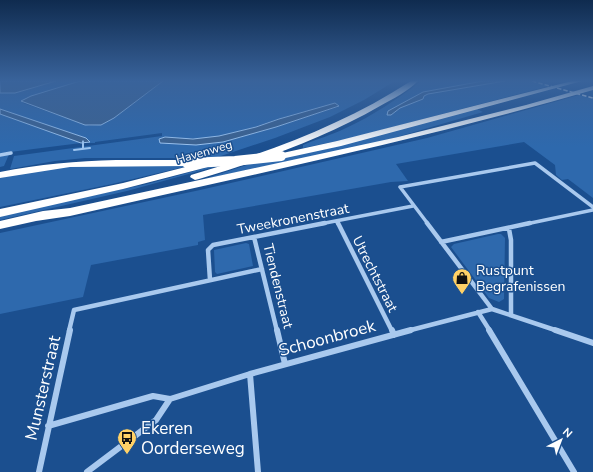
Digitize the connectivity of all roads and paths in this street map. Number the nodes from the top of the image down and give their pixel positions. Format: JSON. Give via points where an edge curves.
{"nodes":[{"id":1,"x":367,"y":103,"type":"edge"},
{"id":2,"x":380,"y":103,"type":"edge"},
{"id":3,"x":495,"y":103,"type":"edge"},
{"id":4,"x":540,"y":103,"type":"edge"},
{"id":5,"x":11,"y":154,"type":"dead end"},
{"id":6,"x":0,"y":155,"type":"edge"},
{"id":7,"x":4,"y":174,"type":"edge"},
{"id":8,"x":414,"y":206,"type":"junction"},
{"id":9,"x":593,"y":209,"type":"edge"},
{"id":10,"x":0,"y":213,"type":"edge"},
{"id":11,"x":37,"y":217,"type":"junction"},
{"id":12,"x":337,"y":222,"type":"junction"},
{"id":13,"x":0,"y":225,"type":"edge"},
{"id":14,"x":509,"y":229,"type":"junction"},
{"id":15,"x":254,"y":238,"type":"junction"},
{"id":16,"x":441,"y":242,"type":"junction"},
{"id":17,"x":262,"y":269,"type":"junction"},
{"id":18,"x":210,"y":280,"type":"junction"},
{"id":19,"x":492,"y":309,"type":"junction"},
{"id":20,"x":478,"y":312,"type":"junction"},
{"id":21,"x":511,"y":315,"type":"junction"},
{"id":22,"x":394,"y":335,"type":"junction"},
{"id":23,"x":593,"y":343,"type":"edge"},
{"id":24,"x":285,"y":364,"type":"junction"},
{"id":25,"x":250,"y":374,"type":"junction"},
{"id":26,"x":170,"y":399,"type":"junction"},
{"id":27,"x":48,"y":426,"type":"junction"},
{"id":28,"x":39,"y":472,"type":"edge"},
{"id":29,"x":87,"y":472,"type":"edge"},
{"id":30,"x":258,"y":472,"type":"edge"},
{"id":31,"x":574,"y":472,"type":"edge"}],
"edges":[{"from":1,"to":10,"type":"highway","name":"Havenweg","via":[[332,120],[233,157],[136,184]]},
{"from":2,"to":11,"type":"highway","name":"Havenweg","via":[[353,118],[269,153],[178,182]]},
{"from":3,"to":7,"type":"highway","bridge":true,"via":[[338,144],[281,156],[187,163],[90,162]]},
{"from":4,"to":11,"type":"highway","via":[[380,144]]},
{"from":5,"to":6,"type":"street"},
{"from":8,"to":9,"type":"street","via":[[400,187],[535,163]]},
{"from":8,"to":12,"type":"street","name":"Tweekronenstraat"},
{"from":8,"to":16,"type":"street"},
{"from":9,"to":14,"type":"street"},
{"from":11,"to":13,"type":"highway"},
{"from":12,"to":15,"type":"street","name":"Tweekronenstraat"},
{"from":12,"to":22,"type":"street","name":"Utrechtstraat"},
{"from":14,"to":16,"type":"street"},
{"from":14,"to":21,"type":"street"},
{"from":15,"to":17,"type":"street","name":"Tiendenstraat"},
{"from":15,"to":18,"type":"street","name":"Tweekronenstraat","via":[[217,244],[210,248]]},
{"from":16,"to":19,"type":"street"},
{"from":17,"to":18,"type":"street"},
{"from":17,"to":24,"type":"street","name":"Tiendenstraat"},
{"from":18,"to":27,"type":"street","name":"Munsterstraat","via":[[74,310]]},
{"from":19,"to":20,"type":"street","name":"Schoonbroek"},
{"from":19,"to":21,"type":"street"},
{"from":20,"to":22,"type":"street","name":"Schoonbroek"},
{"from":20,"to":31,"type":"street"},
{"from":21,"to":23,"type":"street"},
{"from":22,"to":24,"type":"street","name":"Schoonbroek"},
{"from":24,"to":25,"type":"street","name":"Schoonbroek"},
{"from":25,"to":26,"type":"street","name":"Schoonbroek"},
{"from":25,"to":30,"type":"street"},
{"from":26,"to":27,"type":"street","name":"Schoonbroek","via":[[153,396]]},
{"from":26,"to":29,"type":"street","via":[[156,420]]},
{"from":27,"to":28,"type":"street","name":"Munsterstraat"}]}
